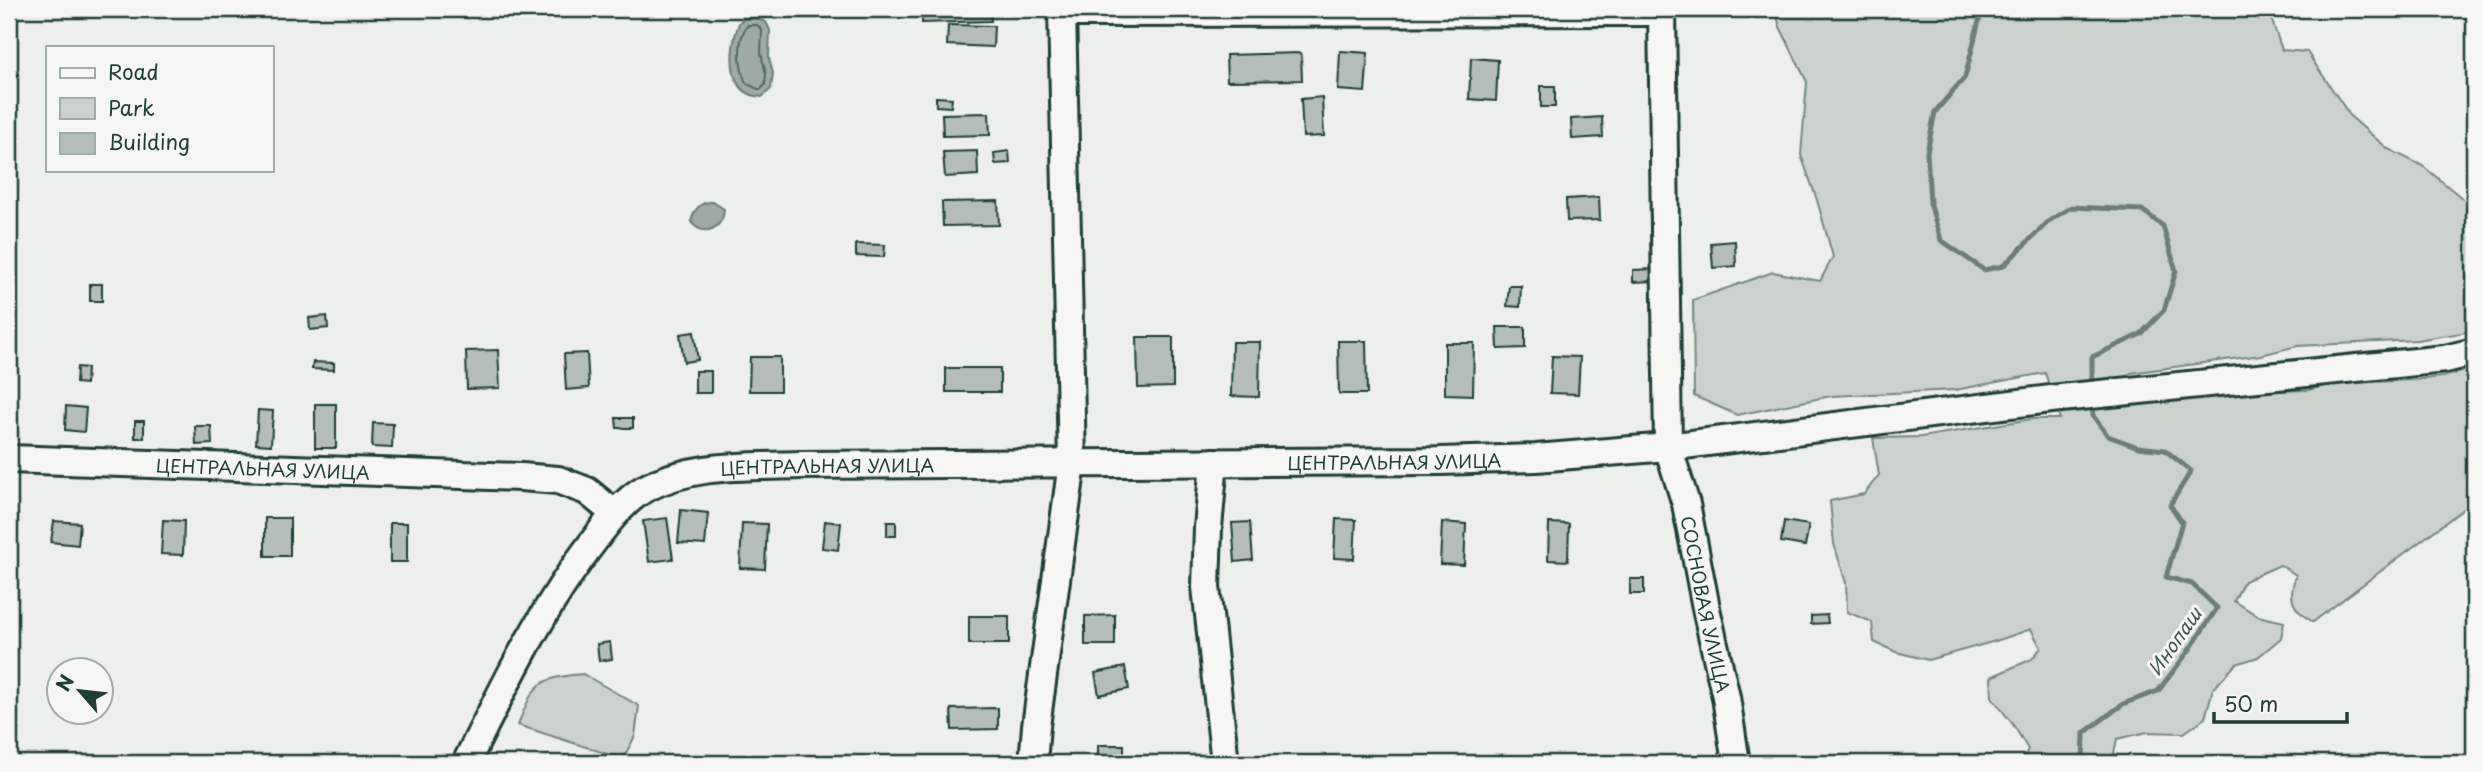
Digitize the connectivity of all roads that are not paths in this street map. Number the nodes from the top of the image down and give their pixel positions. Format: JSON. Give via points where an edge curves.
{"nodes":[{"id":1,"x":1662,"y":10,"type":"edge"},
{"id":2,"x":1062,"y":11,"type":"edge"},
{"id":3,"x":2474,"y":352,"type":"edge"},
{"id":4,"x":1668,"y":447,"type":"junction"},
{"id":5,"x":9,"y":460,"type":"edge"},
{"id":6,"x":1214,"y":462,"type":"junction"},
{"id":7,"x":1072,"y":463,"type":"junction"},
{"id":8,"x":614,"y":513,"type":"junction"},
{"id":9,"x":466,"y":763,"type":"edge"},
{"id":10,"x":1033,"y":763,"type":"edge"},
{"id":11,"x":1225,"y":763,"type":"edge"},
{"id":12,"x":1736,"y":763,"type":"edge"}],
"edges":[{"from":1,"to":2,"type":"street"},
{"from":1,"to":4,"type":"street","name":"СОСНОВАЯ УЛИЦА"},
{"from":2,"to":7,"type":"street"},
{"from":3,"to":4,"type":"street","name":"ЦЕНТРАЛЬНАЯ УЛИЦА","via":[[2445,359],[2051,399]]},
{"from":4,"to":6,"type":"street","name":"ЦЕНТРАЛЬНАЯ УЛИЦА","via":[[1536,458]]},
{"from":4,"to":12,"type":"street","name":"СОСНОВАЯ УЛИЦА","via":[[1686,504]]},
{"from":5,"to":8,"type":"street","name":"ЦЕНТРАЛЬНАЯ УЛИЦА","via":[[558,480],[587,491]]},
{"from":6,"to":7,"type":"street","name":"ЦЕНТРАЛЬНАЯ УЛИЦА"},
{"from":6,"to":11,"type":"street","via":[[1206,587]]},
{"from":7,"to":8,"type":"street","name":"ЦЕНТРАЛЬНАЯ УЛИЦА","via":[[715,467],[643,490]]},
{"from":7,"to":10,"type":"street"},
{"from":8,"to":9,"type":"street","via":[[554,600]]}]}
